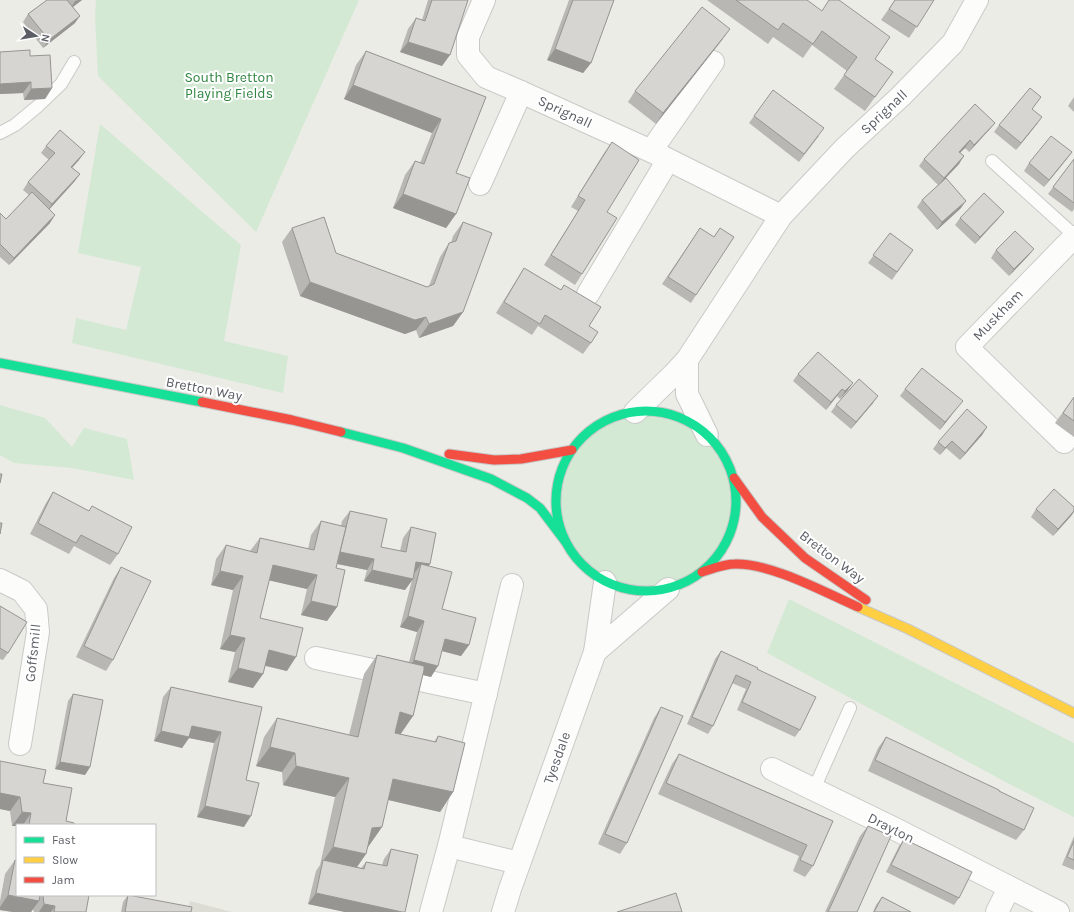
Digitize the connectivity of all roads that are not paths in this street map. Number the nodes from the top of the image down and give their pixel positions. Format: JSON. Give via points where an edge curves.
{"nodes":[{"id":1,"x":484,"y":0,"type":"edge"},
{"id":2,"x":977,"y":0,"type":"edge"},
{"id":3,"x":74,"y":62,"type":"dead end"},
{"id":4,"x":713,"y":62,"type":"edge"},
{"id":5,"x":521,"y":92,"type":"junction"},
{"id":6,"x":0,"y":133,"type":"edge"},
{"id":7,"x":660,"y":156,"type":"junction"},
{"id":8,"x":992,"y":161,"type":"dead end"},
{"id":9,"x":480,"y":184,"type":"dead end"},
{"id":10,"x":781,"y":216,"type":"junction"},
{"id":11,"x":1074,"y":236,"type":"edge"},
{"id":12,"x":588,"y":294,"type":"dead end"},
{"id":13,"x":687,"y":360,"type":"junction"},
{"id":14,"x":0,"y":363,"type":"edge"},
{"id":15,"x":635,"y":412,"type":"junction"},
{"id":16,"x":707,"y":435,"type":"junction"},
{"id":17,"x":1064,"y":442,"type":"dead end"},
{"id":18,"x":403,"y":448,"type":"junction"},
{"id":19,"x":572,"y":450,"type":"junction"},
{"id":20,"x":733,"y":478,"type":"junction"},
{"id":21,"x":565,"y":541,"type":"junction"},
{"id":22,"x":702,"y":572,"type":"junction"},
{"id":23,"x":0,"y":580,"type":"edge"},
{"id":24,"x":605,"y":582,"type":"junction"},
{"id":25,"x":512,"y":585,"type":"dead end"},
{"id":26,"x":668,"y":589,"type":"junction"},
{"id":27,"x":908,"y":630,"type":"junction"},
{"id":28,"x":596,"y":652,"type":"junction"},
{"id":29,"x":316,"y":658,"type":"dead end"},
{"id":30,"x":486,"y":694,"type":"junction"},
{"id":31,"x":850,"y":708,"type":"dead end"},
{"id":32,"x":1074,"y":713,"type":"edge"},
{"id":33,"x":20,"y":744,"type":"dead end"},
{"id":34,"x":772,"y":769,"type":"dead end"},
{"id":35,"x":814,"y":789,"type":"junction"},
{"id":36,"x":449,"y":846,"type":"junction"},
{"id":37,"x":519,"y":863,"type":"junction"},
{"id":38,"x":1009,"y":888,"type":"junction"},
{"id":39,"x":431,"y":912,"type":"edge"},
{"id":40,"x":503,"y":912,"type":"edge"},
{"id":41,"x":997,"y":912,"type":"edge"},
{"id":42,"x":1058,"y":912,"type":"edge"}],
"edges":[{"from":1,"to":5,"type":"street","name":"Sprignall","via":[[468,37],[468,55],[486,77]]},
{"from":2,"to":10,"type":"street","name":"Sprignall","via":[[953,43],[845,148]]},
{"from":3,"to":6,"type":"lane","via":[[61,84],[15,125]]},
{"from":4,"to":7,"type":"street"},
{"from":5,"to":7,"type":"street","name":"Sprignall"},
{"from":5,"to":9,"type":"street","name":"Sprignall"},
{"from":7,"to":10,"type":"street","name":"Sprignall"},
{"from":7,"to":12,"type":"street"},
{"from":8,"to":11,"type":"lane"},
{"from":10,"to":13,"type":"street","name":"Sprignall"},
{"from":11,"to":17,"type":"street","name":"Muskham","via":[[967,347]]},
{"from":13,"to":15,"type":"street","name":"Sprignall"},
{"from":13,"to":16,"type":"street","via":[[687,394]]},
{"from":14,"to":18,"type":"street","name":"Bretton Way","via":[[292,420]]},
{"from":15,"to":16,"type":"street","via":[[661,412],[686,420]]},
{"from":15,"to":19,"type":"street","via":[[610,418],[589,432]]},
{"from":16,"to":20,"type":"street","via":[[723,454]]},
{"from":18,"to":19,"type":"street","name":"Bretton Way","via":[[494,460],[521,459]]},
{"from":18,"to":21,"type":"street","name":"Bretton Way","via":[[491,479],[527,498],[540,508]]},
{"from":19,"to":21,"type":"street","via":[[561,471],[556,495],[558,518]]},
{"from":20,"to":22,"type":"street","via":[[736,504],[732,529],[720,553]]},
{"from":20,"to":27,"type":"street","name":"Bretton Way","via":[[762,517],[805,558]]},
{"from":21,"to":24,"type":"street","name":"Bretton Way","via":[[582,565]]},
{"from":22,"to":26,"type":"street","name":"Bretton Way"},
{"from":22,"to":27,"type":"street","name":"Bretton Way","via":[[733,564],[754,565],[797,580]]},
{"from":23,"to":33,"type":"street","name":"Goffsmill","via":[[22,591],[36,609],[38,632]]},
{"from":24,"to":26,"type":"street","name":"Bretton Way","via":[[647,592]]},
{"from":24,"to":28,"type":"street","name":"Tyesdale"},
{"from":25,"to":30,"type":"street"},
{"from":26,"to":28,"type":"street","name":"Tyesdale"},
{"from":27,"to":32,"type":"street","name":"Bretton Way"},
{"from":28,"to":37,"type":"street","name":"Tyesdale"},
{"from":29,"to":30,"type":"street"},
{"from":30,"to":36,"type":"street"},
{"from":31,"to":35,"type":"lane"},
{"from":34,"to":35,"type":"street","name":"Drayton"},
{"from":35,"to":38,"type":"street","name":"Drayton"},
{"from":36,"to":37,"type":"street"},
{"from":36,"to":39,"type":"street"},
{"from":37,"to":40,"type":"street","name":"Tyesdale"},
{"from":38,"to":41,"type":"street"},
{"from":38,"to":42,"type":"street","name":"Drayton"}]}
